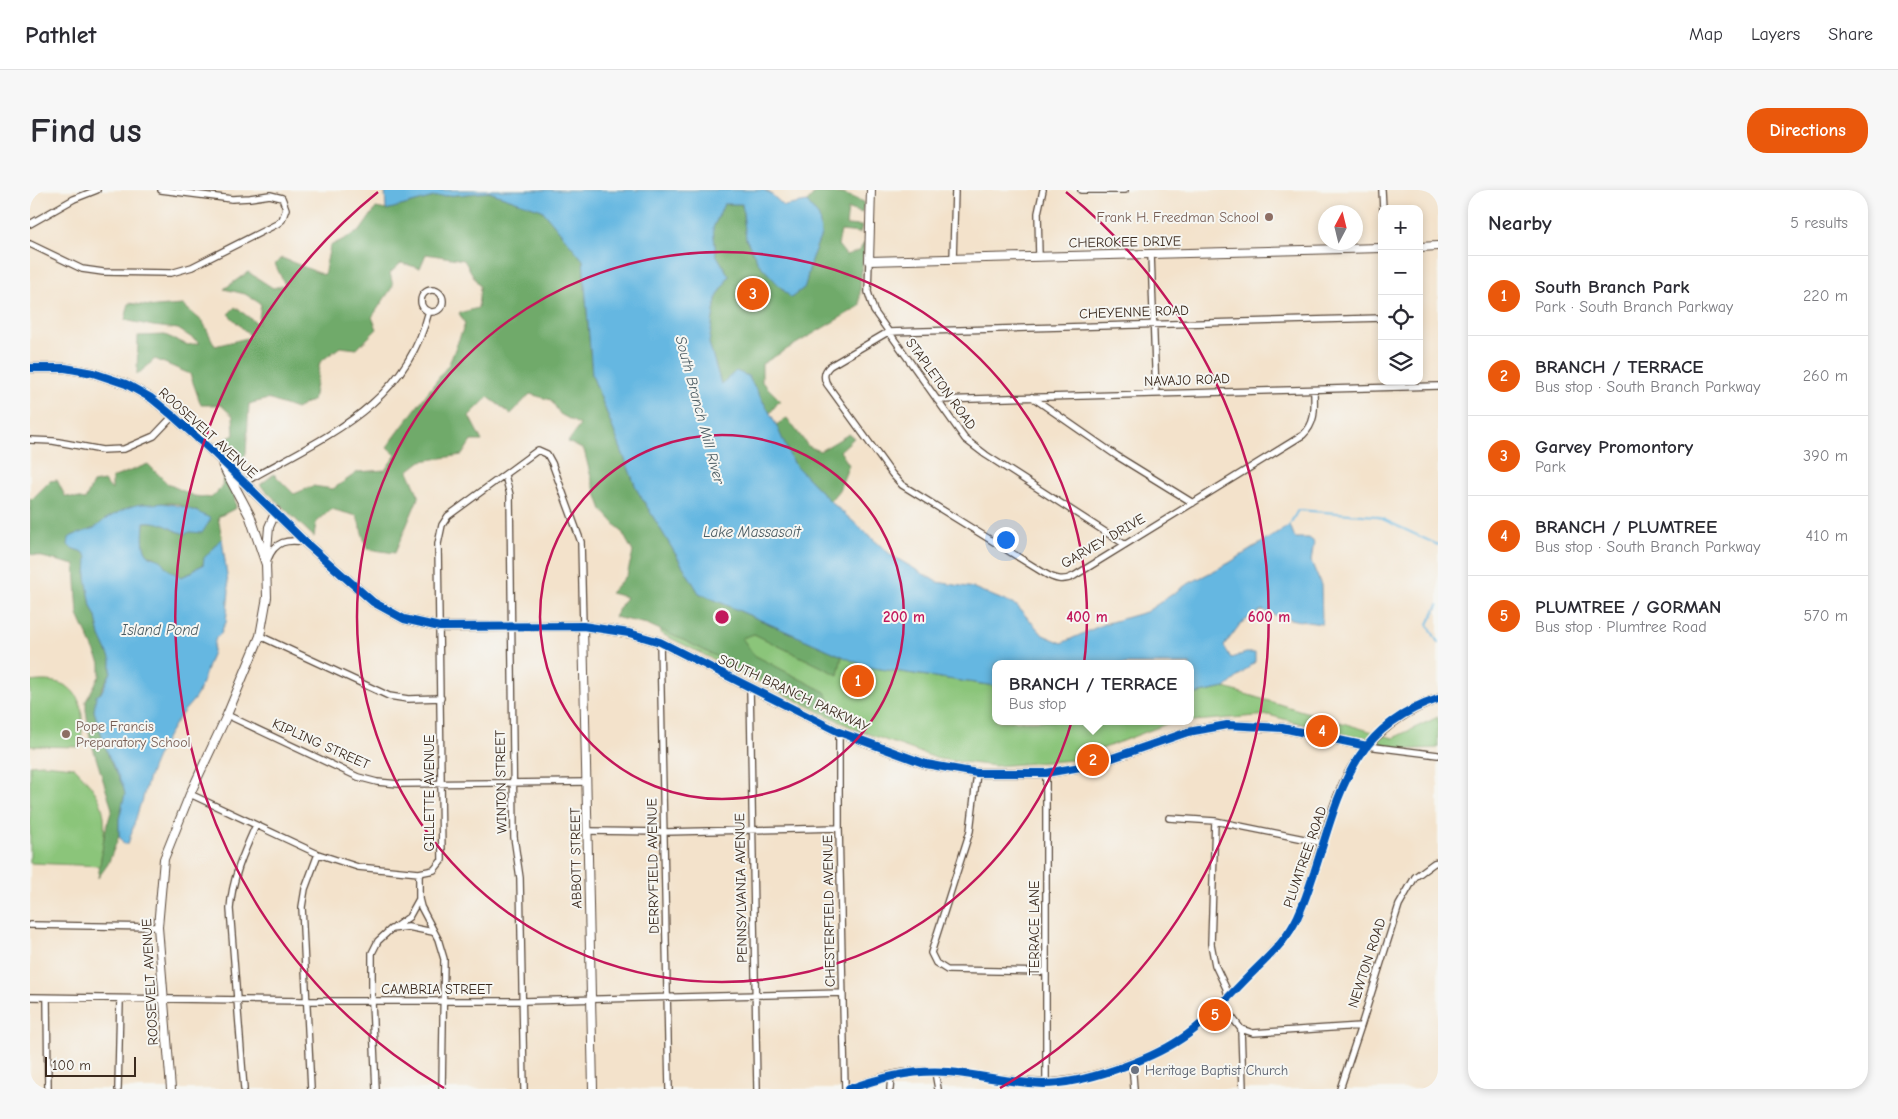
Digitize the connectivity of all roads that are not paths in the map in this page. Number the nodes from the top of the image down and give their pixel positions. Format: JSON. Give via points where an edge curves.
{"nodes":[{"id":1,"x":97,"y":190,"type":"edge"},
{"id":2,"x":161,"y":190,"type":"edge"},
{"id":3,"x":871,"y":190,"type":"edge"},
{"id":4,"x":955,"y":190,"type":"edge"},
{"id":5,"x":1043,"y":190,"type":"edge"},
{"id":6,"x":1081,"y":190,"type":"edge"},
{"id":7,"x":1125,"y":190,"type":"edge"},
{"id":8,"x":1382,"y":190,"type":"edge"},
{"id":9,"x":1383,"y":205,"type":"edge"},
{"id":10,"x":30,"y":224,"type":"edge"},
{"id":11,"x":30,"y":244,"type":"edge"},
{"id":12,"x":1438,"y":246,"type":"edge"},
{"id":13,"x":1423,"y":247,"type":"edge"},
{"id":14,"x":1378,"y":248,"type":"edge"},
{"id":15,"x":1151,"y":254,"type":"junction"},
{"id":16,"x":1039,"y":257,"type":"junction"},
{"id":17,"x":869,"y":260,"type":"junction"},
{"id":18,"x":953,"y":260,"type":"junction"},
{"id":19,"x":429,"y":311,"type":"dead end"},
{"id":20,"x":1378,"y":318,"type":"edge"},
{"id":21,"x":1155,"y":324,"type":"junction"},
{"id":22,"x":888,"y":332,"type":"junction"},
{"id":23,"x":30,"y":368,"type":"edge"},
{"id":24,"x":1378,"y":385,"type":"edge"},
{"id":25,"x":1413,"y":385,"type":"edge"},
{"id":26,"x":1438,"y":386,"type":"edge"},
{"id":27,"x":1314,"y":390,"type":"junction"},
{"id":28,"x":1156,"y":394,"type":"junction"},
{"id":29,"x":1032,"y":397,"type":"junction"},
{"id":30,"x":937,"y":400,"type":"junction"},
{"id":31,"x":174,"y":416,"type":"junction"},
{"id":32,"x":30,"y":440,"type":"edge"},
{"id":33,"x":218,"y":456,"type":"junction"},
{"id":34,"x":505,"y":475,"type":"junction"},
{"id":35,"x":245,"y":482,"type":"junction"},
{"id":36,"x":1193,"y":503,"type":"junction"},
{"id":37,"x":276,"y":511,"type":"junction"},
{"id":38,"x":306,"y":542,"type":"junction"},
{"id":39,"x":1124,"y":544,"type":"junction"},
{"id":40,"x":266,"y":563,"type":"junction"},
{"id":41,"x":511,"y":626,"type":"junction"},
{"id":42,"x":583,"y":626,"type":"junction"},
{"id":43,"x":440,"y":627,"type":"junction"},
{"id":44,"x":260,"y":636,"type":"junction"},
{"id":45,"x":660,"y":642,"type":"junction"},
{"id":46,"x":750,"y":687,"type":"junction"},
{"id":47,"x":441,"y":698,"type":"junction"},
{"id":48,"x":1438,"y":699,"type":"edge"},
{"id":49,"x":227,"y":715,"type":"junction"},
{"id":50,"x":839,"y":732,"type":"junction"},
{"id":51,"x":1367,"y":746,"type":"junction"},
{"id":52,"x":1438,"y":755,"type":"edge"},
{"id":53,"x":977,"y":773,"type":"junction"},
{"id":54,"x":1046,"y":773,"type":"junction"},
{"id":55,"x":514,"y":782,"type":"junction"},
{"id":56,"x":587,"y":782,"type":"junction"},
{"id":57,"x":442,"y":785,"type":"junction"},
{"id":58,"x":190,"y":794,"type":"junction"},
{"id":59,"x":1169,"y":818,"type":"dead end"},
{"id":60,"x":1215,"y":821,"type":"junction"},
{"id":61,"x":256,"y":825,"type":"junction"},
{"id":62,"x":839,"y":828,"type":"junction"},
{"id":63,"x":752,"y":830,"type":"junction"},
{"id":64,"x":588,"y":831,"type":"junction"},
{"id":65,"x":665,"y":832,"type":"junction"},
{"id":66,"x":1324,"y":843,"type":"junction"},
{"id":67,"x":318,"y":854,"type":"junction"},
{"id":68,"x":1438,"y":862,"type":"edge"},
{"id":69,"x":419,"y":873,"type":"junction"},
{"id":70,"x":419,"y":899,"type":"junction"},
{"id":71,"x":30,"y":926,"type":"edge"},
{"id":72,"x":158,"y":927,"type":"junction"},
{"id":73,"x":391,"y":929,"type":"junction"},
{"id":74,"x":433,"y":932,"type":"junction"},
{"id":75,"x":1046,"y":972,"type":"junction"},
{"id":76,"x":843,"y":993,"type":"junction"},
{"id":77,"x":755,"y":996,"type":"junction"},
{"id":78,"x":30,"y":997,"type":"edge"},
{"id":79,"x":1228,"y":997,"type":"junction"},
{"id":80,"x":48,"y":998,"type":"junction"},
{"id":81,"x":669,"y":998,"type":"junction"},
{"id":82,"x":120,"y":1000,"type":"junction"},
{"id":83,"x":164,"y":1000,"type":"junction"},
{"id":84,"x":236,"y":1000,"type":"junction"},
{"id":85,"x":592,"y":1000,"type":"junction"},
{"id":86,"x":306,"y":1001,"type":"junction"},
{"id":87,"x":443,"y":1001,"type":"junction"},
{"id":88,"x":523,"y":1001,"type":"junction"},
{"id":89,"x":372,"y":1002,"type":"junction"},
{"id":90,"x":1222,"y":1004,"type":"junction"},
{"id":91,"x":1361,"y":1026,"type":"junction"},
{"id":92,"x":1241,"y":1029,"type":"junction"},
{"id":93,"x":1132,"y":1062,"type":"junction"},
{"id":94,"x":935,"y":1072,"type":"junction"},
{"id":95,"x":891,"y":1076,"type":"junction"},
{"id":96,"x":1046,"y":1084,"type":"junction"},
{"id":97,"x":1064,"y":1086,"type":"edge"},
{"id":98,"x":48,"y":1089,"type":"edge"},
{"id":99,"x":118,"y":1089,"type":"edge"},
{"id":100,"x":171,"y":1089,"type":"edge"},
{"id":101,"x":244,"y":1089,"type":"edge"},
{"id":102,"x":311,"y":1089,"type":"edge"},
{"id":103,"x":376,"y":1089,"type":"edge"},
{"id":104,"x":442,"y":1089,"type":"edge"},
{"id":105,"x":524,"y":1089,"type":"edge"},
{"id":106,"x":593,"y":1089,"type":"edge"},
{"id":107,"x":669,"y":1089,"type":"edge"},
{"id":108,"x":757,"y":1089,"type":"edge"},
{"id":109,"x":847,"y":1089,"type":"edge"},
{"id":110,"x":890,"y":1089,"type":"edge"},
{"id":111,"x":938,"y":1089,"type":"edge"},
{"id":112,"x":1134,"y":1089,"type":"edge"},
{"id":113,"x":1243,"y":1089,"type":"edge"},
{"id":114,"x":1340,"y":1089,"type":"edge"}],
"edges":[{"from":1,"to":10,"type":"street"},
{"from":2,"to":11,"type":"street","via":[[232,199],[274,195],[282,198],[286,209],[277,224],[192,267],[171,273],[82,269]]},
{"from":3,"to":17,"type":"street","name":"STAPLETON ROAD"},
{"from":4,"to":18,"type":"street"},
{"from":5,"to":16,"type":"street","via":[[1038,218]]},
{"from":6,"to":7,"type":"street"},
{"from":8,"to":9,"type":"street"},
{"from":12,"to":13,"type":"street"},
{"from":14,"to":15,"type":"street","name":"CHEROKEE DRIVE"},
{"from":15,"to":16,"type":"street","name":"CHEROKEE DRIVE"},
{"from":15,"to":21,"type":"street"},
{"from":16,"to":18,"type":"street","name":"CHEROKEE DRIVE"},
{"from":17,"to":18,"type":"street","name":"CHEROKEE DRIVE"},
{"from":17,"to":22,"type":"street","name":"STAPLETON ROAD","via":[[870,301]]},
{"from":19,"to":35,"type":"street","via":[[422,335],[404,369],[364,410],[339,430]]},
{"from":20,"to":21,"type":"street","name":"CHEYENNE ROAD"},
{"from":21,"to":22,"type":"street","name":"CHEYENNE ROAD"},
{"from":21,"to":28,"type":"street"},
{"from":22,"to":30,"type":"street","name":"STAPLETON ROAD"},
{"from":22,"to":39,"type":"street","name":"GARVEY DRIVE","via":[[830,366],[825,372],[825,379],[902,485],[1053,578],[1069,578]]},
{"from":23,"to":31,"type":"main road","name":"ROOSEVELT AVENUE","via":[[72,369],[104,376],[139,390]]},
{"from":24,"to":27,"type":"street","name":"NAVAJO ROAD"},
{"from":25,"to":26,"type":"street","name":"NAVAJO ROAD"},
{"from":27,"to":28,"type":"street","name":"NAVAJO ROAD"},
{"from":27,"to":36,"type":"street","name":"GARVEY DRIVE","via":[[1314,418],[1304,435]]},
{"from":28,"to":29,"type":"street","name":"NAVAJO ROAD"},
{"from":29,"to":30,"type":"street","name":"NAVAJO ROAD"},
{"from":29,"to":36,"type":"street","via":[[1117,456]]},
{"from":30,"to":39,"type":"street","name":"STAPLETON ROAD","via":[[972,446]]},
{"from":31,"to":32,"type":"street","via":[[154,436],[124,449],[102,450]]},
{"from":31,"to":33,"type":"main road","name":"ROOSEVELT AVENUE"},
{"from":33,"to":35,"type":"main road","name":"ROOSEVELT AVENUE"},
{"from":33,"to":40,"type":"main road","name":"ROOSEVELT AVENUE","via":[[250,516]]},
{"from":34,"to":41,"type":"street","name":"WINTON STREET","via":[[510,495]]},
{"from":34,"to":42,"type":"street","via":[[538,450],[547,454],[552,463],[581,542]]},
{"from":34,"to":43,"type":"street","name":"GILLETTE AVENUE","via":[[448,516],[442,525],[438,544]]},
{"from":35,"to":37,"type":"main road","name":"ROOSEVELT AVENUE"},
{"from":36,"to":39,"type":"street","name":"GARVEY DRIVE"},
{"from":37,"to":38,"type":"main road","name":"SOUTH BRANCH PARKWAY"},
{"from":37,"to":40,"type":"street","name":"ROOSEVELT AVENUE","via":[[269,527]]},
{"from":38,"to":40,"type":"street","via":[[280,543]]},
{"from":38,"to":43,"type":"main road","name":"SOUTH BRANCH PARKWAY","via":[[373,602],[404,619]]},
{"from":40,"to":44,"type":"street","name":"ROOSEVELT AVENUE","via":[[267,596]]},
{"from":41,"to":42,"type":"main road","name":"SOUTH BRANCH PARKWAY"},
{"from":41,"to":43,"type":"main road","name":"SOUTH BRANCH PARKWAY"},
{"from":41,"to":55,"type":"street","name":"WINTON STREET"},
{"from":42,"to":45,"type":"main road","name":"SOUTH BRANCH PARKWAY","via":[[629,633]]},
{"from":42,"to":56,"type":"street","name":"ABBOTT STREET"},
{"from":43,"to":47,"type":"street","name":"GILLETTE AVENUE"},
{"from":44,"to":47,"type":"street","via":[[389,696]]},
{"from":44,"to":49,"type":"street","name":"ROOSEVELT AVENUE"},
{"from":45,"to":46,"type":"main road","name":"SOUTH BRANCH PARKWAY"},
{"from":45,"to":65,"type":"street","name":"DERRYFIELD AVENUE"},
{"from":46,"to":50,"type":"main road","name":"SOUTH BRANCH PARKWAY"},
{"from":46,"to":63,"type":"street","name":"PENNSYLVANIA AVENUE"},
{"from":47,"to":57,"type":"street","name":"GILLETTE AVENUE"},
{"from":48,"to":51,"type":"main road","name":"PLUMTREE ROAD","via":[[1397,718]]},
{"from":49,"to":57,"type":"street","name":"KIPLING STREET","via":[[362,778],[389,784]]},
{"from":49,"to":58,"type":"street","name":"ROOSEVELT AVENUE"},
{"from":50,"to":53,"type":"main road","name":"SOUTH BRANCH PARKWAY","via":[[926,764]]},
{"from":50,"to":62,"type":"street","name":"CHESTERFIELD AVENUE"},
{"from":51,"to":52,"type":"street","name":"SOUTH BRANCH PARKWAY"},
{"from":51,"to":54,"type":"main road","name":"SOUTH BRANCH PARKWAY","via":[[1282,728],[1227,725],[1188,732],[1092,765]]},
{"from":51,"to":66,"type":"street","name":"PLUMTREE ROAD","via":[[1346,778]]},
{"from":53,"to":54,"type":"main road","name":"SOUTH BRANCH PARKWAY"},
{"from":53,"to":75,"type":"street","via":[[970,831],[931,953],[936,963],[947,970]]},
{"from":54,"to":75,"type":"street","name":"TERRACE LANE"},
{"from":55,"to":56,"type":"street","name":"KIPLING STREET"},
{"from":55,"to":57,"type":"street","name":"KIPLING STREET"},
{"from":55,"to":88,"type":"street","name":"WINTON STREET"},
{"from":56,"to":64,"type":"street","name":"ABBOTT STREET"},
{"from":57,"to":69,"type":"street","name":"GILLETTE AVENUE","via":[[442,860],[434,870]]},
{"from":58,"to":61,"type":"street"},
{"from":58,"to":72,"type":"street","name":"ROOSEVELT AVENUE","via":[[164,859]]},
{"from":59,"to":60,"type":"street"},
{"from":60,"to":66,"type":"street"},
{"from":60,"to":79,"type":"street","via":[[1211,944],[1215,965]]},
{"from":61,"to":67,"type":"street"},
{"from":61,"to":84,"type":"street","via":[[239,864],[231,896]]},
{"from":62,"to":63,"type":"street"},
{"from":62,"to":76,"type":"street","name":"CHESTERFIELD AVENUE"},
{"from":63,"to":65,"type":"street"},
{"from":63,"to":77,"type":"street","name":"PENNSYLVANIA AVENUE"},
{"from":64,"to":65,"type":"street"},
{"from":64,"to":85,"type":"street","name":"ABBOTT STREET"},
{"from":65,"to":81,"type":"street","name":"DERRYFIELD AVENUE"},
{"from":66,"to":79,"type":"street","name":"PLUMTREE ROAD","via":[[1291,929]]},
{"from":67,"to":69,"type":"street","via":[[358,867]]},
{"from":67,"to":86,"type":"street","via":[[304,889],[302,907]]},
{"from":68,"to":91,"type":"street","name":"NEWTON ROAD","via":[[1415,877],[1399,905]]},
{"from":69,"to":70,"type":"street"},
{"from":70,"to":73,"type":"street","via":[[410,917]]},
{"from":70,"to":74,"type":"street"},
{"from":71,"to":72,"type":"street"},
{"from":72,"to":83,"type":"street","name":"ROOSEVELT AVENUE"},
{"from":73,"to":74,"type":"street","via":[[408,927]]},
{"from":73,"to":89,"type":"street","via":[[378,941],[372,953]]},
{"from":74,"to":87,"type":"street","via":[[444,958]]},
{"from":75,"to":96,"type":"street","name":"TERRACE LANE"},
{"from":76,"to":77,"type":"street","name":"CAMBRIA STREET"},
{"from":76,"to":109,"type":"street","name":"CHESTERFIELD AVENUE"},
{"from":77,"to":81,"type":"street","name":"CAMBRIA STREET"},
{"from":77,"to":108,"type":"street","name":"PENNSYLVANIA AVENUE"},
{"from":78,"to":80,"type":"street","name":"CAMBRIA STREET"},
{"from":79,"to":90,"type":"street","name":"PLUMTREE ROAD"},
{"from":80,"to":82,"type":"street","name":"CAMBRIA STREET"},
{"from":80,"to":98,"type":"street"},
{"from":81,"to":85,"type":"street","name":"CAMBRIA STREET"},
{"from":81,"to":107,"type":"street","name":"DERRYFIELD AVENUE"},
{"from":82,"to":83,"type":"street","name":"CAMBRIA STREET"},
{"from":82,"to":99,"type":"street"},
{"from":83,"to":84,"type":"street","name":"CAMBRIA STREET"},
{"from":83,"to":100,"type":"street","name":"ROOSEVELT AVENUE"},
{"from":84,"to":86,"type":"street","name":"CAMBRIA STREET"},
{"from":84,"to":101,"type":"street"},
{"from":85,"to":88,"type":"street","name":"CAMBRIA STREET"},
{"from":85,"to":106,"type":"street","name":"ABBOTT STREET"},
{"from":86,"to":89,"type":"street","name":"CAMBRIA STREET"},
{"from":86,"to":102,"type":"street"},
{"from":87,"to":88,"type":"street","name":"CAMBRIA STREET"},
{"from":87,"to":89,"type":"street","name":"CAMBRIA STREET"},
{"from":87,"to":104,"type":"street"},
{"from":88,"to":105,"type":"street","name":"WINTON STREET"},
{"from":89,"to":103,"type":"street"},
{"from":90,"to":92,"type":"street"},
{"from":90,"to":93,"type":"street","name":"PLUMTREE ROAD","via":[[1180,1039]]},
{"from":91,"to":92,"type":"street","name":"NEWTON ROAD","via":[[1253,1033]]},
{"from":91,"to":114,"type":"street"},
{"from":92,"to":113,"type":"street"},
{"from":93,"to":97,"type":"street","name":"PLUMTREE ROAD"},
{"from":93,"to":112,"type":"street"},
{"from":94,"to":95,"type":"street","name":"PLUMTREE ROAD"},
{"from":94,"to":96,"type":"street","name":"PLUMTREE ROAD"},
{"from":94,"to":111,"type":"street"},
{"from":95,"to":109,"type":"street","name":"PLUMTREE ROAD"},
{"from":95,"to":110,"type":"street"},
{"from":96,"to":97,"type":"street","name":"PLUMTREE ROAD"}]}
